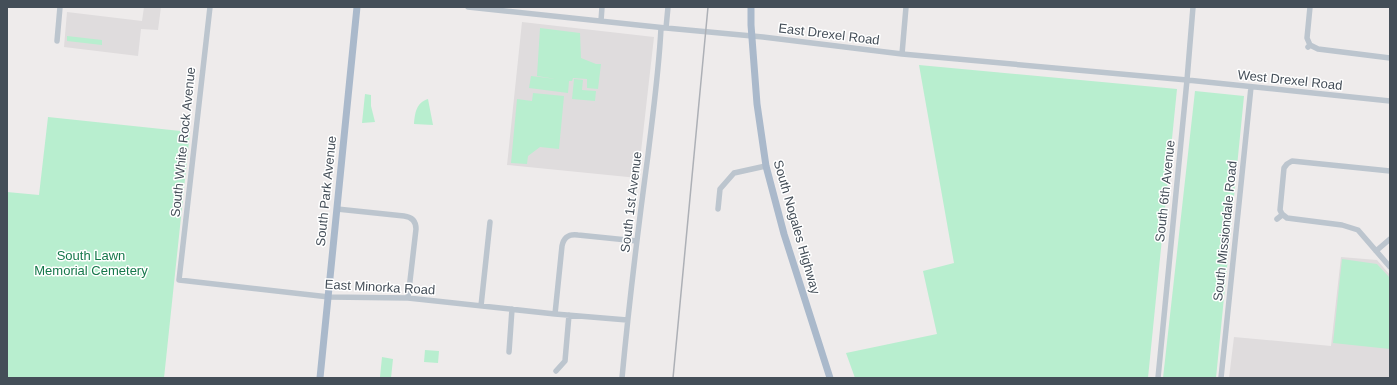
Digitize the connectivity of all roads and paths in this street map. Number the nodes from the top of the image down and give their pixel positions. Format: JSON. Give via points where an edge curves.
{"nodes":[{"id":1,"x":60,"y":7,"type":"edge"},
{"id":2,"x":210,"y":7,"type":"edge"},
{"id":3,"x":357,"y":7,"type":"edge"},
{"id":4,"x":468,"y":7,"type":"edge"},
{"id":5,"x":478,"y":7,"type":"edge"},
{"id":6,"x":602,"y":7,"type":"edge"},
{"id":7,"x":668,"y":7,"type":"edge"},
{"id":8,"x":751,"y":7,"type":"edge"},
{"id":9,"x":906,"y":7,"type":"edge"},
{"id":10,"x":1193,"y":7,"type":"edge"},
{"id":11,"x":1310,"y":7,"type":"edge"},
{"id":12,"x":601,"y":21,"type":"junction"},
{"id":13,"x":663,"y":28,"type":"junction"},
{"id":14,"x":753,"y":36,"type":"junction"},
{"id":15,"x":56,"y":41,"type":"dead end"},
{"id":16,"x":902,"y":54,"type":"junction"},
{"id":17,"x":1390,"y":58,"type":"edge"},
{"id":18,"x":1187,"y":80,"type":"junction"},
{"id":19,"x":1252,"y":87,"type":"junction"},
{"id":20,"x":1390,"y":101,"type":"edge"},
{"id":21,"x":766,"y":166,"type":"junction"},
{"id":22,"x":1390,"y":171,"type":"edge"},
{"id":23,"x":718,"y":209,"type":"dead end"},
{"id":24,"x":337,"y":210,"type":"junction"},
{"id":25,"x":1282,"y":214,"type":"junction"},
{"id":26,"x":1277,"y":219,"type":"dead end"},
{"id":27,"x":490,"y":222,"type":"dead end"},
{"id":28,"x":1390,"y":239,"type":"edge"},
{"id":29,"x":637,"y":241,"type":"junction"},
{"id":30,"x":1376,"y":251,"type":"junction"},
{"id":31,"x":1390,"y":267,"type":"edge"},
{"id":32,"x":179,"y":280,"type":"joint"},
{"id":33,"x":329,"y":297,"type":"junction"},
{"id":34,"x":408,"y":298,"type":"junction"},
{"id":35,"x":481,"y":306,"type":"junction"},
{"id":36,"x":512,"y":309,"type":"junction"},
{"id":37,"x":555,"y":314,"type":"junction"},
{"id":38,"x":569,"y":316,"type":"junction"},
{"id":39,"x":627,"y":320,"type":"junction"},
{"id":40,"x":509,"y":352,"type":"dead end"},
{"id":41,"x":556,"y":371,"type":"dead end"},
{"id":42,"x":320,"y":378,"type":"edge"},
{"id":43,"x":622,"y":378,"type":"edge"},
{"id":44,"x":830,"y":378,"type":"edge"},
{"id":45,"x":1158,"y":378,"type":"edge"},
{"id":46,"x":1221,"y":378,"type":"edge"}],
"edges":[{"from":1,"to":15,"type":"street"},
{"from":2,"to":32,"type":"street","name":"South White Rock Avenue"},
{"from":3,"to":24,"type":"main road","name":"South Park Avenue"},
{"from":4,"to":5,"type":"street","name":"East Drexel Road"},
{"from":5,"to":12,"type":"street","name":"East Drexel Road"},
{"from":6,"to":12,"type":"street"},
{"from":7,"to":13,"type":"street","name":"South 1st Avenue"},
{"from":8,"to":14,"type":"main road","name":"South Nogales Highway"},
{"from":9,"to":16,"type":"street"},
{"from":10,"to":18,"type":"street","name":"South 6th Avenue"},
{"from":11,"to":17,"type":"street","via":[[1307,38],[1309,46]]},
{"from":12,"to":13,"type":"street","name":"East Drexel Road"},
{"from":13,"to":14,"type":"street","name":"East Drexel Road"},
{"from":13,"to":29,"type":"street","name":"South 1st Avenue"},
{"from":14,"to":16,"type":"street","name":"East Drexel Road"},
{"from":14,"to":21,"type":"main road","name":"South Nogales Highway","via":[[757,104]]},
{"from":16,"to":18,"type":"street","name":"East Drexel Road"},
{"from":18,"to":19,"type":"street","name":"West Drexel Road"},
{"from":18,"to":45,"type":"street","name":"South 6th Avenue"},
{"from":19,"to":20,"type":"street","name":"West Drexel Road"},
{"from":19,"to":46,"type":"street","name":"South Missiondale Road"},
{"from":21,"to":23,"type":"street","via":[[734,173],[720,189]]},
{"from":21,"to":44,"type":"main road","name":"South Nogales Highway","via":[[784,234]]},
{"from":22,"to":25,"type":"street","via":[[1287,160],[1280,207]]},
{"from":24,"to":33,"type":"main road","name":"South Park Avenue"},
{"from":24,"to":34,"type":"street","via":[[415,219]]},
{"from":25,"to":26,"type":"street"},
{"from":25,"to":30,"type":"street","via":[[1287,218],[1349,226],[1361,233]]},
{"from":27,"to":35,"type":"street"},
{"from":28,"to":30,"type":"street"},
{"from":29,"to":37,"type":"street","via":[[566,235],[562,246]]},
{"from":29,"to":39,"type":"street","name":"South 1st Avenue"},
{"from":30,"to":31,"type":"street"},
{"from":32,"to":33,"type":"street","name":"East Minorka Road"},
{"from":33,"to":34,"type":"street","name":"East Minorka Road"},
{"from":33,"to":42,"type":"main road","name":"South Park Avenue"},
{"from":34,"to":35,"type":"street","name":"East Minorka Road"},
{"from":35,"to":36,"type":"street","name":"East Minorka Road"},
{"from":36,"to":37,"type":"street","name":"East Minorka Road"},
{"from":36,"to":40,"type":"street"},
{"from":37,"to":38,"type":"street","name":"East Minorka Road"},
{"from":38,"to":39,"type":"street","name":"East Minorka Road"},
{"from":38,"to":41,"type":"street","via":[[565,361]]},
{"from":39,"to":43,"type":"street","name":"South 1st Avenue"}]}
